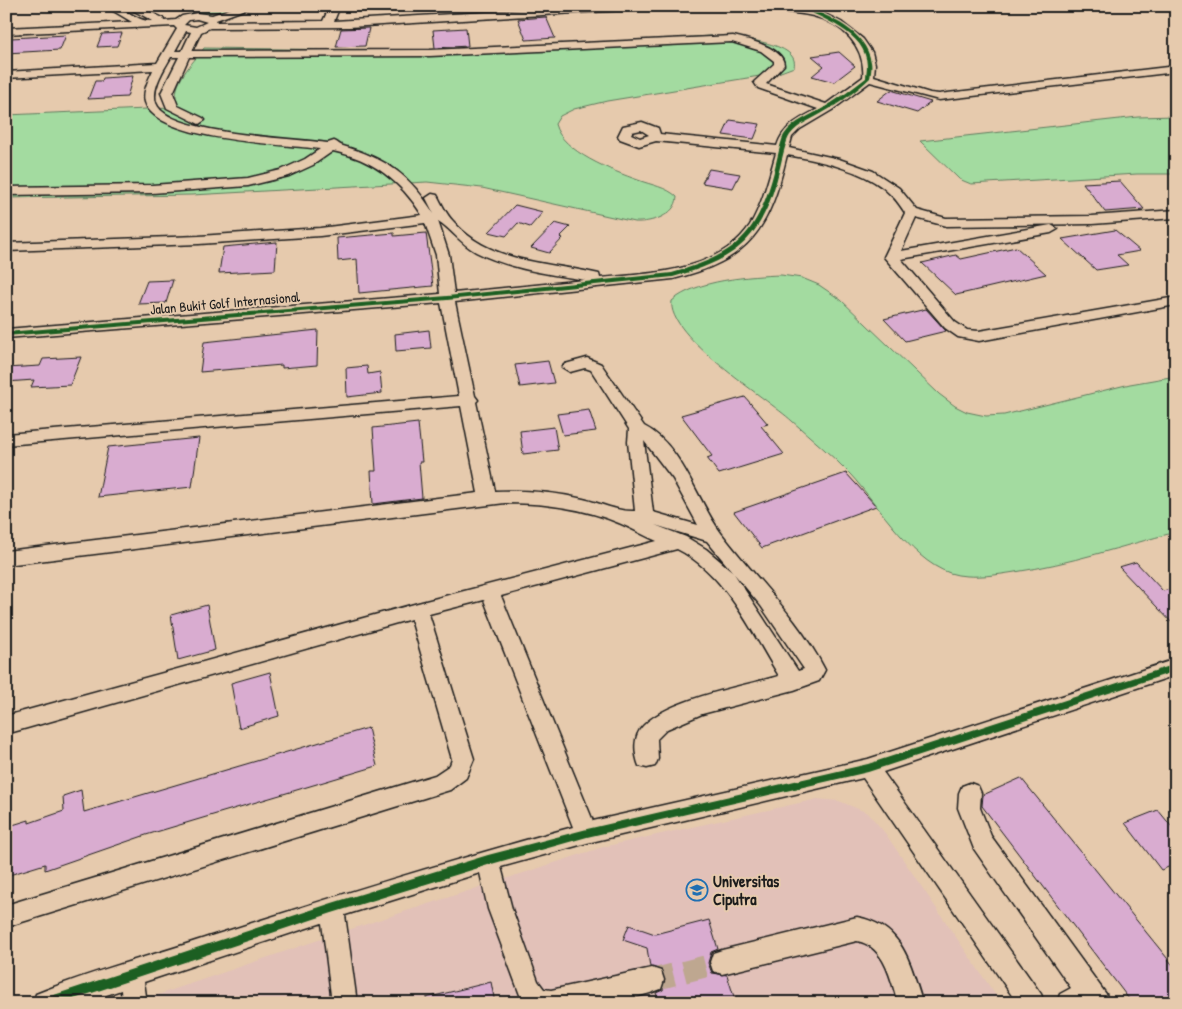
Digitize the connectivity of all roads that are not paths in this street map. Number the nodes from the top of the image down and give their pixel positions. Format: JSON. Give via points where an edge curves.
{"nodes":[{"id":1,"x":110,"y":6,"type":"edge"},
{"id":2,"x":130,"y":6,"type":"edge"},
{"id":3,"x":249,"y":6,"type":"edge"},
{"id":4,"x":561,"y":6,"type":"edge"},
{"id":5,"x":640,"y":6,"type":"edge"},
{"id":6,"x":759,"y":6,"type":"edge"},
{"id":7,"x":800,"y":6,"type":"edge"},
{"id":8,"x":293,"y":13,"type":"dead end"},
{"id":9,"x":329,"y":13,"type":"edge"},
{"id":10,"x":818,"y":14,"type":"junction"},
{"id":11,"x":165,"y":22,"type":"junction"},
{"id":12,"x":212,"y":22,"type":"junction"},
{"id":13,"x":142,"y":23,"type":"junction"},
{"id":14,"x":180,"y":26,"type":"junction"},
{"id":15,"x":197,"y":30,"type":"junction"},
{"id":16,"x":6,"y":31,"type":"edge"},
{"id":17,"x":168,"y":54,"type":"junction"},
{"id":18,"x":185,"y":54,"type":"junction"},
{"id":19,"x":162,"y":66,"type":"junction"},
{"id":20,"x":1176,"y":69,"type":"edge"},
{"id":21,"x":6,"y":75,"type":"edge"},
{"id":22,"x":868,"y":78,"type":"junction"},
{"id":23,"x":828,"y":108,"type":"junction"},
{"id":24,"x":654,"y":137,"type":"dead end"},
{"id":25,"x":334,"y":145,"type":"junction"},
{"id":26,"x":782,"y":151,"type":"junction"},
{"id":27,"x":6,"y":191,"type":"edge"},
{"id":28,"x":912,"y":213,"type":"junction"},
{"id":29,"x":1176,"y":214,"type":"edge"},
{"id":30,"x":438,"y":218,"type":"junction"},
{"id":31,"x":1092,"y":220,"type":"junction"},
{"id":32,"x":6,"y":247,"type":"edge"},
{"id":33,"x":891,"y":257,"type":"junction"},
{"id":34,"x":617,"y":280,"type":"junction"},
{"id":35,"x":447,"y":298,"type":"junction"},
{"id":36,"x":1176,"y":301,"type":"edge"},
{"id":37,"x":6,"y":334,"type":"edge"},
{"id":38,"x":570,"y":367,"type":"dead end"},
{"id":39,"x":470,"y":400,"type":"junction"},
{"id":40,"x":638,"y":430,"type":"junction"},
{"id":41,"x":6,"y":440,"type":"edge"},
{"id":42,"x":488,"y":498,"type":"junction"},
{"id":43,"x":646,"y":524,"type":"junction"},
{"id":44,"x":713,"y":536,"type":"junction"},
{"id":45,"x":680,"y":542,"type":"junction"},
{"id":46,"x":79,"y":551,"type":"junction"},
{"id":47,"x":6,"y":558,"type":"edge"},
{"id":48,"x":6,"y":569,"type":"edge"},
{"id":49,"x":490,"y":591,"type":"junction"},
{"id":50,"x":418,"y":610,"type":"junction"},
{"id":51,"x":1176,"y":667,"type":"edge"},
{"id":52,"x":794,"y":682,"type":"junction"},
{"id":53,"x":6,"y":725,"type":"edge"},
{"id":54,"x":647,"y":759,"type":"dead end"},
{"id":55,"x":868,"y":768,"type":"junction"},
{"id":56,"x":970,"y":793,"type":"dead end"},
{"id":57,"x":587,"y":833,"type":"junction"},
{"id":58,"x":488,"y":860,"type":"junction"},
{"id":59,"x":332,"y":908,"type":"junction"},
{"id":60,"x":6,"y":916,"type":"edge"},
{"id":61,"x":722,"y":962,"type":"tunnel mouth"},
{"id":62,"x":131,"y":974,"type":"junction"},
{"id":63,"x":652,"y":980,"type":"tunnel mouth"},
{"id":64,"x":81,"y":997,"type":"edge"},
{"id":65,"x":1085,"y":999,"type":"edge"},
{"id":66,"x":45,"y":1003,"type":"edge"},
{"id":67,"x":135,"y":1003,"type":"edge"},
{"id":68,"x":345,"y":1003,"type":"edge"},
{"id":69,"x":910,"y":1003,"type":"edge"},
{"id":70,"x":1032,"y":1003,"type":"edge"}],
"edges":[{"from":1,"to":13,"type":"street"},
{"from":2,"to":11,"type":"street"},
{"from":3,"to":12,"type":"street"},
{"from":4,"to":9,"type":"street","via":[[359,17]]},
{"from":5,"to":9,"type":"street","via":[[359,23]]},
{"from":6,"to":10,"type":"street"},
{"from":7,"to":10,"type":"street"},
{"from":8,"to":12,"type":"street"},
{"from":9,"to":12,"type":"street"},
{"from":10,"to":22,"type":"street","via":[[843,27],[866,49],[871,62]]},
{"from":11,"to":13,"type":"street"},
{"from":11,"to":14,"type":"street"},
{"from":12,"to":14,"type":"street","via":[[197,16]]},
{"from":12,"to":15,"type":"street"},
{"from":13,"to":16,"type":"street"},
{"from":14,"to":15,"type":"street"},
{"from":14,"to":17,"type":"street"},
{"from":15,"to":18,"type":"street"},
{"from":17,"to":18,"type":"street"},
{"from":17,"to":19,"type":"street"},
{"from":18,"to":23,"type":"street","via":[[430,53],[733,39],[765,49],[779,60],[779,65],[760,82],[762,86]]},
{"from":18,"to":25,"type":"street","via":[[167,93],[173,108],[182,114],[220,126]]},
{"from":19,"to":21,"type":"street"},
{"from":19,"to":25,"type":"street","via":[[152,86],[150,99],[154,109],[164,118],[179,125],[223,135]]},
{"from":20,"to":22,"type":"street","via":[[939,97]]},
{"from":22,"to":23,"type":"street"},
{"from":23,"to":26,"type":"street","via":[[793,128],[786,136]]},
{"from":24,"to":26,"type":"street"},
{"from":25,"to":27,"type":"street","via":[[291,170],[248,182],[152,189]]},
{"from":25,"to":30,"type":"street","via":[[396,174]]},
{"from":26,"to":28,"type":"street","via":[[847,164],[872,175],[899,194]]},
{"from":26,"to":34,"type":"street","via":[[770,201],[744,242],[695,269],[672,275]]},
{"from":28,"to":31,"type":"street","via":[[946,222]]},
{"from":28,"to":33,"type":"street"},
{"from":29,"to":31,"type":"street"},
{"from":30,"to":32,"type":"street","via":[[320,232]]},
{"from":30,"to":34,"type":"street","via":[[464,239],[502,258]]},
{"from":30,"to":35,"type":"street"},
{"from":31,"to":33,"type":"street"},
{"from":33,"to":36,"type":"street","via":[[950,325],[972,336]]},
{"from":34,"to":35,"type":"street","name":"Jalan Bukit Golf Internasional"},
{"from":35,"to":37,"type":"street","name":"Jalan Bukit Golf Internasional"},
{"from":35,"to":39,"type":"street"},
{"from":38,"to":40,"type":"street","via":[[587,363],[596,367]]},
{"from":39,"to":41,"type":"street"},
{"from":39,"to":42,"type":"street"},
{"from":40,"to":43,"type":"street","via":[[636,442]]},
{"from":40,"to":44,"type":"street","via":[[645,431],[654,440]]},
{"from":42,"to":43,"type":"street","via":[[526,497],[563,501]]},
{"from":42,"to":46,"type":"street"},
{"from":43,"to":44,"type":"street"},
{"from":43,"to":45,"type":"street"},
{"from":44,"to":52,"type":"street","via":[[768,601],[814,668],[812,675]]},
{"from":45,"to":49,"type":"street"},
{"from":45,"to":52,"type":"street","via":[[702,553],[726,577]]},
{"from":46,"to":47,"type":"street"},
{"from":46,"to":48,"type":"street"},
{"from":49,"to":50,"type":"street"},
{"from":49,"to":57,"type":"street"},
{"from":50,"to":53,"type":"street"},
{"from":50,"to":60,"type":"street","via":[[463,759],[458,771],[442,783]]},
{"from":51,"to":55,"type":"street"},
{"from":52,"to":54,"type":"street","via":[[667,718],[648,734],[645,744]]},
{"from":55,"to":57,"type":"street"},
{"from":55,"to":70,"type":"street"},
{"from":56,"to":65,"type":"street","via":[[968,808],[982,842]]},
{"from":57,"to":58,"type":"street"},
{"from":58,"to":59,"type":"street"},
{"from":58,"to":63,"type":"street","via":[[500,909],[527,985],[539,1002]]},
{"from":59,"to":62,"type":"street"},
{"from":59,"to":68,"type":"street"},
{"from":61,"to":69,"type":"street","via":[[867,929],[892,953]]},
{"from":62,"to":64,"type":"street"},
{"from":62,"to":67,"type":"street"},
{"from":64,"to":66,"type":"street"}]}
